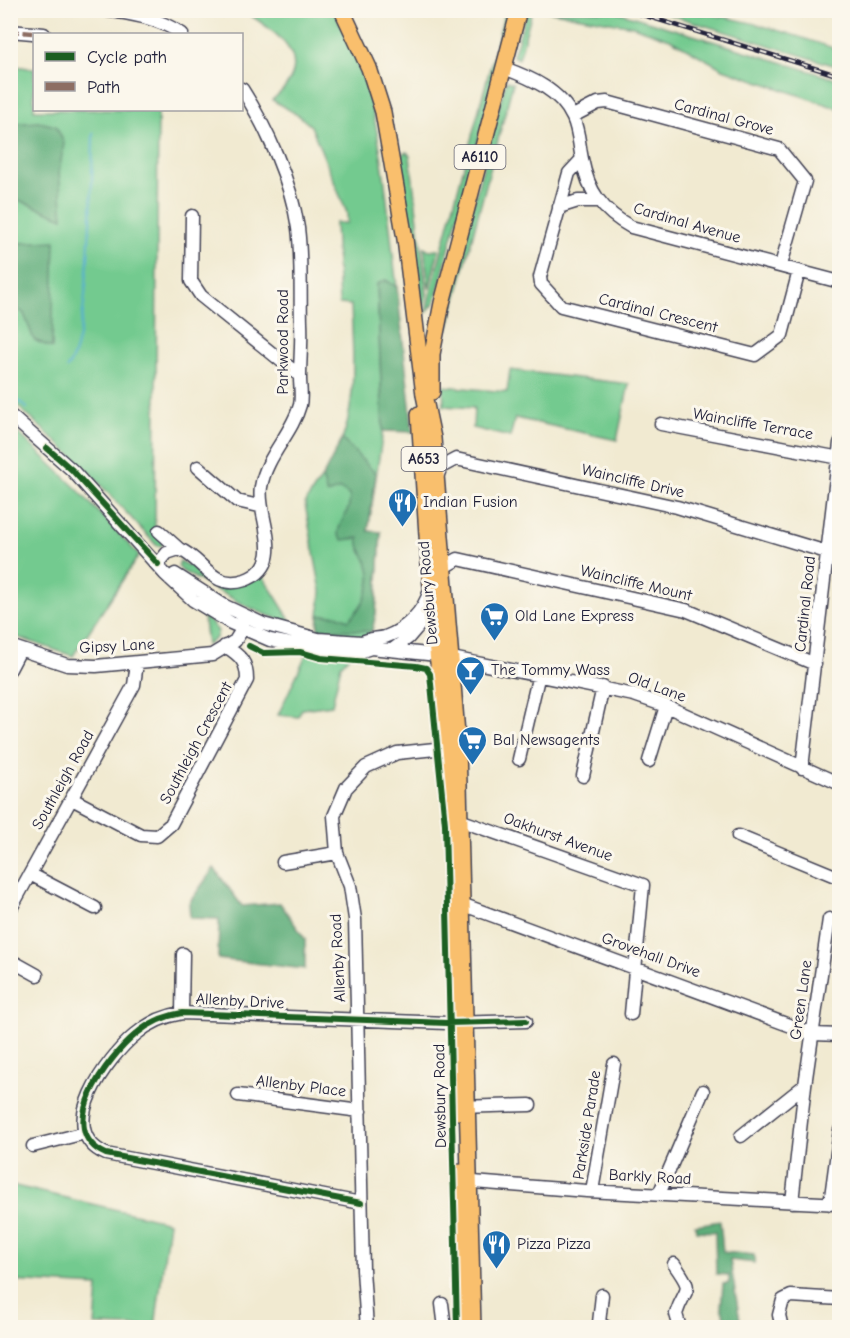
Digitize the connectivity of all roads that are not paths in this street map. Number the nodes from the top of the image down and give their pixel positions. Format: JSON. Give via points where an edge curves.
{"nodes":[{"id":1,"x":102,"y":10,"type":"edge"},
{"id":2,"x":342,"y":10,"type":"edge"},
{"id":3,"x":519,"y":10,"type":"edge"},
{"id":4,"x":10,"y":32,"type":"edge"},
{"id":5,"x":33,"y":33,"type":"edge"},
{"id":6,"x":180,"y":33,"type":"edge"},
{"id":7,"x":504,"y":68,"type":"junction"},
{"id":8,"x":243,"y":91,"type":"edge"},
{"id":9,"x":573,"y":116,"type":"junction"},
{"id":10,"x":582,"y":159,"type":"junction"},
{"id":11,"x":597,"y":201,"type":"junction"},
{"id":12,"x":559,"y":207,"type":"junction"},
{"id":13,"x":192,"y":216,"type":"dead end"},
{"id":14,"x":781,"y":266,"type":"junction"},
{"id":15,"x":799,"y":271,"type":"junction"},
{"id":16,"x":840,"y":282,"type":"edge"},
{"id":17,"x":442,"y":303,"type":"junction"},
{"id":18,"x":412,"y":331,"type":"junction"},
{"id":19,"x":436,"y":331,"type":"junction"},
{"id":20,"x":300,"y":376,"type":"junction"},
{"id":21,"x":10,"y":415,"type":"edge"},
{"id":22,"x":661,"y":424,"type":"dead end"},
{"id":23,"x":434,"y":438,"type":"junction"},
{"id":24,"x":840,"y":443,"type":"edge"},
{"id":25,"x":839,"y":457,"type":"edge"},
{"id":26,"x":198,"y":467,"type":"dead end"},
{"id":27,"x":437,"y":477,"type":"junction"},
{"id":28,"x":259,"y":506,"type":"junction"},
{"id":29,"x":159,"y":531,"type":"dead end"},
{"id":30,"x":179,"y":549,"type":"junction"},
{"id":31,"x":827,"y":552,"type":"junction"},
{"id":32,"x":840,"y":556,"type":"edge"},
{"id":33,"x":158,"y":564,"type":"junction"},
{"id":34,"x":444,"y":567,"type":"junction"},
{"id":35,"x":430,"y":587,"type":"junction"},
{"id":36,"x":446,"y":591,"type":"junction"},
{"id":37,"x":432,"y":610,"type":"junction"},
{"id":38,"x":241,"y":614,"type":"junction"},
{"id":39,"x":237,"y":626,"type":"junction"},
{"id":40,"x":366,"y":645,"type":"junction"},
{"id":41,"x":225,"y":646,"type":"junction"},
{"id":42,"x":15,"y":648,"type":"edge"},
{"id":43,"x":392,"y":650,"type":"junction"},
{"id":44,"x":444,"y":656,"type":"junction"},
{"id":45,"x":137,"y":663,"type":"junction"},
{"id":46,"x":815,"y":664,"type":"junction"},
{"id":47,"x":10,"y":669,"type":"edge"},
{"id":48,"x":539,"y":674,"type":"junction"},
{"id":49,"x":603,"y":687,"type":"junction"},
{"id":50,"x":666,"y":706,"type":"junction"},
{"id":51,"x":452,"y":747,"type":"junction"},
{"id":52,"x":519,"y":759,"type":"dead end"},
{"id":53,"x":649,"y":761,"type":"dead end"},
{"id":54,"x":802,"y":768,"type":"junction"},
{"id":55,"x":583,"y":776,"type":"dead end"},
{"id":56,"x":840,"y":784,"type":"edge"},
{"id":57,"x":72,"y":799,"type":"junction"},
{"id":58,"x":462,"y":821,"type":"junction"},
{"id":59,"x":738,"y":836,"type":"dead end"},
{"id":60,"x":337,"y":854,"type":"junction"},
{"id":61,"x":284,"y":862,"type":"dead end"},
{"id":62,"x":30,"y":874,"type":"junction"},
{"id":63,"x":840,"y":878,"type":"edge"},
{"id":64,"x":458,"y":903,"type":"junction"},
{"id":65,"x":94,"y":908,"type":"dead end"},
{"id":66,"x":10,"y":909,"type":"edge"},
{"id":67,"x":829,"y":919,"type":"dead end"},
{"id":68,"x":183,"y":954,"type":"dead end"},
{"id":69,"x":10,"y":960,"type":"edge"},
{"id":70,"x":636,"y":967,"type":"junction"},
{"id":71,"x":37,"y":975,"type":"dead end"},
{"id":72,"x":182,"y":1013,"type":"junction"},
{"id":73,"x":631,"y":1014,"type":"dead end"},
{"id":74,"x":358,"y":1020,"type":"junction"},
{"id":75,"x":526,"y":1021,"type":"dead end"},
{"id":76,"x":462,"y":1023,"type":"junction"},
{"id":77,"x":813,"y":1034,"type":"junction"},
{"id":78,"x":840,"y":1035,"type":"edge"},
{"id":79,"x":614,"y":1064,"type":"dead end"},
{"id":80,"x":805,"y":1085,"type":"junction"},
{"id":81,"x":703,"y":1091,"type":"dead end"},
{"id":82,"x":238,"y":1095,"type":"dead end"},
{"id":83,"x":530,"y":1105,"type":"dead end"},
{"id":84,"x":463,"y":1107,"type":"junction"},
{"id":85,"x":360,"y":1111,"type":"junction"},
{"id":86,"x":840,"y":1130,"type":"edge"},
{"id":87,"x":85,"y":1133,"type":"junction"},
{"id":88,"x":741,"y":1136,"type":"dead end"},
{"id":89,"x":33,"y":1146,"type":"dead end"},
{"id":90,"x":465,"y":1182,"type":"junction"},
{"id":91,"x":592,"y":1191,"type":"junction"},
{"id":92,"x":659,"y":1194,"type":"junction"},
{"id":93,"x":792,"y":1202,"type":"junction"},
{"id":94,"x":361,"y":1203,"type":"junction"},
{"id":95,"x":835,"y":1204,"type":"edge"},
{"id":96,"x":674,"y":1264,"type":"dead end"},
{"id":97,"x":602,"y":1295,"type":"dead end"},
{"id":98,"x":840,"y":1299,"type":"edge"},
{"id":99,"x":442,"y":1304,"type":"dead end"},
{"id":100,"x":598,"y":1326,"type":"edge"},
{"id":101,"x":367,"y":1328,"type":"edge"},
{"id":102,"x":445,"y":1328,"type":"edge"},
{"id":103,"x":462,"y":1328,"type":"edge"},
{"id":104,"x":473,"y":1328,"type":"edge"},
{"id":105,"x":680,"y":1328,"type":"edge"},
{"id":106,"x":782,"y":1328,"type":"edge"}],
"edges":[{"from":1,"to":6,"type":"street","via":[[152,20]]},
{"from":2,"to":18,"type":"main road","name":"Dewsbury Road","number":"A653","via":[[369,68],[383,112],[394,182],[399,270]]},
{"from":3,"to":7,"type":"main road","number":"A6110"},
{"from":4,"to":5,"type":"street"},
{"from":7,"to":9,"type":"street","name":"Cardinal Avenue","via":[[533,78]]},
{"from":7,"to":17,"type":"main road","number":"A6110"},
{"from":8,"to":20,"type":"street","name":"Parkwood Road","via":[[282,171],[298,227]]},
{"from":9,"to":10,"type":"street","name":"Cardinal Avenue"},
{"from":9,"to":14,"type":"street","name":"Cardinal Grove","via":[[607,102],[782,151],[805,181]]},
{"from":10,"to":11,"type":"street","name":"Cardinal Avenue"},
{"from":10,"to":12,"type":"street","name":"Cardinal Crescent","via":[[569,172]]},
{"from":11,"to":12,"type":"street"},
{"from":11,"to":14,"type":"street","name":"Cardinal Avenue","via":[[609,214],[631,227]]},
{"from":12,"to":15,"type":"street","name":"Cardinal Crescent","via":[[540,277],[541,284],[561,306],[755,355],[782,335]]},
{"from":13,"to":20,"type":"street","via":[[191,281],[201,296]]},
{"from":14,"to":15,"type":"street","name":"Cardinal Avenue"},
{"from":15,"to":16,"type":"street","name":"Cardinal Avenue"},
{"from":17,"to":18,"type":"main road"},
{"from":17,"to":19,"type":"main road","number":"A6110"},
{"from":18,"to":19,"type":"main road"},
{"from":18,"to":23,"type":"main road","name":"Dewsbury Road"},
{"from":18,"to":35,"type":"main road","name":"Dewsbury Road","number":"A653"},
{"from":19,"to":23,"type":"main road","number":"A6110","via":[[431,376]]},
{"from":20,"to":28,"type":"street","name":"Parkwood Road","via":[[300,404],[267,467]]},
{"from":21,"to":33,"type":"street","via":[[72,470]]},
{"from":22,"to":25,"type":"street","name":"Waincliffe Terrace"},
{"from":23,"to":27,"type":"main road","name":"Dewsbury Road","number":"A653"},
{"from":24,"to":25,"type":"street","name":"Cardinal Road"},
{"from":25,"to":31,"type":"street","name":"Cardinal Road"},
{"from":26,"to":28,"type":"street","via":[[237,501]]},
{"from":27,"to":31,"type":"street","name":"Waincliffe Drive","via":[[441,467],[456,459],[677,507]]},
{"from":27,"to":34,"type":"main road","name":"Dewsbury Road","number":"A653"},
{"from":28,"to":30,"type":"street","name":"Parkwood Road","via":[[269,537],[268,557],[246,579],[231,583],[220,580]]},
{"from":29,"to":30,"type":"street","name":"Parkwood Road"},
{"from":30,"to":33,"type":"street","via":[[167,553]]},
{"from":31,"to":32,"type":"street","name":"Waincliffe Drive"},
{"from":31,"to":46,"type":"street","name":"Cardinal Road"},
{"from":33,"to":38,"type":"street"},
{"from":33,"to":39,"type":"street","via":[[193,600]]},
{"from":34,"to":36,"type":"main road","name":"Dewsbury Road","number":"A653"},
{"from":34,"to":46,"type":"street","name":"Waincliffe Mount","via":[[458,559],[686,610]]},
{"from":35,"to":37,"type":"main road","name":"Dewsbury Road","number":"A653"},
{"from":35,"to":40,"type":"street","via":[[424,604],[407,626]]},
{"from":36,"to":37,"type":"main road"},
{"from":36,"to":44,"type":"main road","name":"Dewsbury Road","number":"A653"},
{"from":37,"to":43,"type":"street"},
{"from":37,"to":44,"type":"main road","name":"Dewsbury Road","number":"A653"},
{"from":38,"to":39,"type":"street"},
{"from":38,"to":40,"type":"street","via":[[318,639]]},
{"from":39,"to":40,"type":"street","via":[[270,639],[316,649],[359,652]]},
{"from":39,"to":41,"type":"street"},
{"from":40,"to":43,"type":"street","name":"Old Lane"},
{"from":41,"to":45,"type":"street","name":"Gipsy Lane","via":[[212,655]]},
{"from":41,"to":57,"type":"street","name":"Southleigh Crescent","via":[[240,655],[247,666],[247,680],[171,825],[157,836],[141,835]]},
{"from":42,"to":45,"type":"street","name":"Gipsy Lane","via":[[67,665]]},
{"from":42,"to":47,"type":"street"},
{"from":43,"to":44,"type":"street","name":"Old Lane"},
{"from":44,"to":48,"type":"street","name":"Old Lane"},
{"from":44,"to":51,"type":"main road","name":"Dewsbury Road","number":"A653"},
{"from":45,"to":57,"type":"street","name":"Southleigh Road","via":[[134,685]]},
{"from":46,"to":54,"type":"street","name":"Cardinal Road"},
{"from":48,"to":49,"type":"street","name":"Old Lane"},
{"from":48,"to":52,"type":"street"},
{"from":49,"to":50,"type":"street","name":"Old Lane"},
{"from":49,"to":55,"type":"street"},
{"from":50,"to":53,"type":"street"},
{"from":50,"to":54,"type":"street","name":"Old Lane"},
{"from":51,"to":58,"type":"main road","name":"Dewsbury Road","number":"A653"},
{"from":51,"to":60,"type":"street","name":"Allenby Road","via":[[397,753],[366,767],[346,788],[334,816]]},
{"from":51,"to":64,"type":"main road","name":"Dewsbury Road","number":"A653"},
{"from":54,"to":56,"type":"street","name":"Old Lane"},
{"from":57,"to":62,"type":"street","name":"Southleigh Road"},
{"from":58,"to":64,"type":"main road","name":"Dewsbury Road","number":"A653"},
{"from":58,"to":70,"type":"street","name":"Oakhurst Avenue","via":[[643,885]]},
{"from":59,"to":63,"type":"street"},
{"from":60,"to":61,"type":"street"},
{"from":60,"to":74,"type":"street","name":"Allenby Road","via":[[350,886],[355,919]]},
{"from":62,"to":65,"type":"street"},
{"from":62,"to":66,"type":"street","name":"Southleigh Road"},
{"from":64,"to":70,"type":"street","name":"Grovehall Drive"},
{"from":64,"to":76,"type":"main road","name":"Dewsbury Road","number":"A653"},
{"from":67,"to":77,"type":"street","name":"Green Lane"},
{"from":68,"to":72,"type":"street"},
{"from":69,"to":71,"type":"street"},
{"from":70,"to":73,"type":"street"},
{"from":70,"to":77,"type":"street","name":"Grovehall Drive"},
{"from":72,"to":74,"type":"street","name":"Allenby Drive"},
{"from":72,"to":87,"type":"street","name":"Allenby Drive","via":[[157,1019],[128,1041],[109,1063],[84,1109]]},
{"from":74,"to":76,"type":"street","name":"Allenby Drive"},
{"from":74,"to":85,"type":"street","name":"Allenby Road"},
{"from":75,"to":76,"type":"street","name":"Allenby Drive"},
{"from":76,"to":84,"type":"main road","name":"Dewsbury Road","number":"A653"},
{"from":77,"to":78,"type":"street","name":"Grovehall Drive"},
{"from":77,"to":80,"type":"street","name":"Green Lane"},
{"from":79,"to":91,"type":"street","name":"Parkside Parade"},
{"from":80,"to":88,"type":"street"},
{"from":80,"to":93,"type":"street","name":"Green Lane"},
{"from":81,"to":92,"type":"street"},
{"from":82,"to":85,"type":"street","name":"Allenby Place"},
{"from":83,"to":84,"type":"street"},
{"from":84,"to":90,"type":"main road","name":"Dewsbury Road","number":"A653"},
{"from":85,"to":94,"type":"street","name":"Allenby Road"},
{"from":86,"to":95,"type":"street"},
{"from":87,"to":89,"type":"street"},
{"from":87,"to":94,"type":"street","via":[[92,1146],[106,1155]]},
{"from":90,"to":91,"type":"street","name":"Barkly Road"},
{"from":90,"to":103,"type":"main road","name":"Dewsbury Road","number":"A653"},
{"from":90,"to":104,"type":"main road","name":"Dewsbury Road","number":"A653"},
{"from":91,"to":92,"type":"street","name":"Barkly Road"},
{"from":92,"to":93,"type":"street","name":"Barkly Road"},
{"from":93,"to":95,"type":"street","name":"Barkly Road"},
{"from":94,"to":101,"type":"street","name":"Allenby Road"},
{"from":96,"to":105,"type":"street","via":[[688,1275],[687,1293],[676,1314]]},
{"from":97,"to":100,"type":"street"},
{"from":98,"to":106,"type":"street","via":[[791,1296],[783,1300],[779,1315]]},
{"from":99,"to":102,"type":"street"}]}
